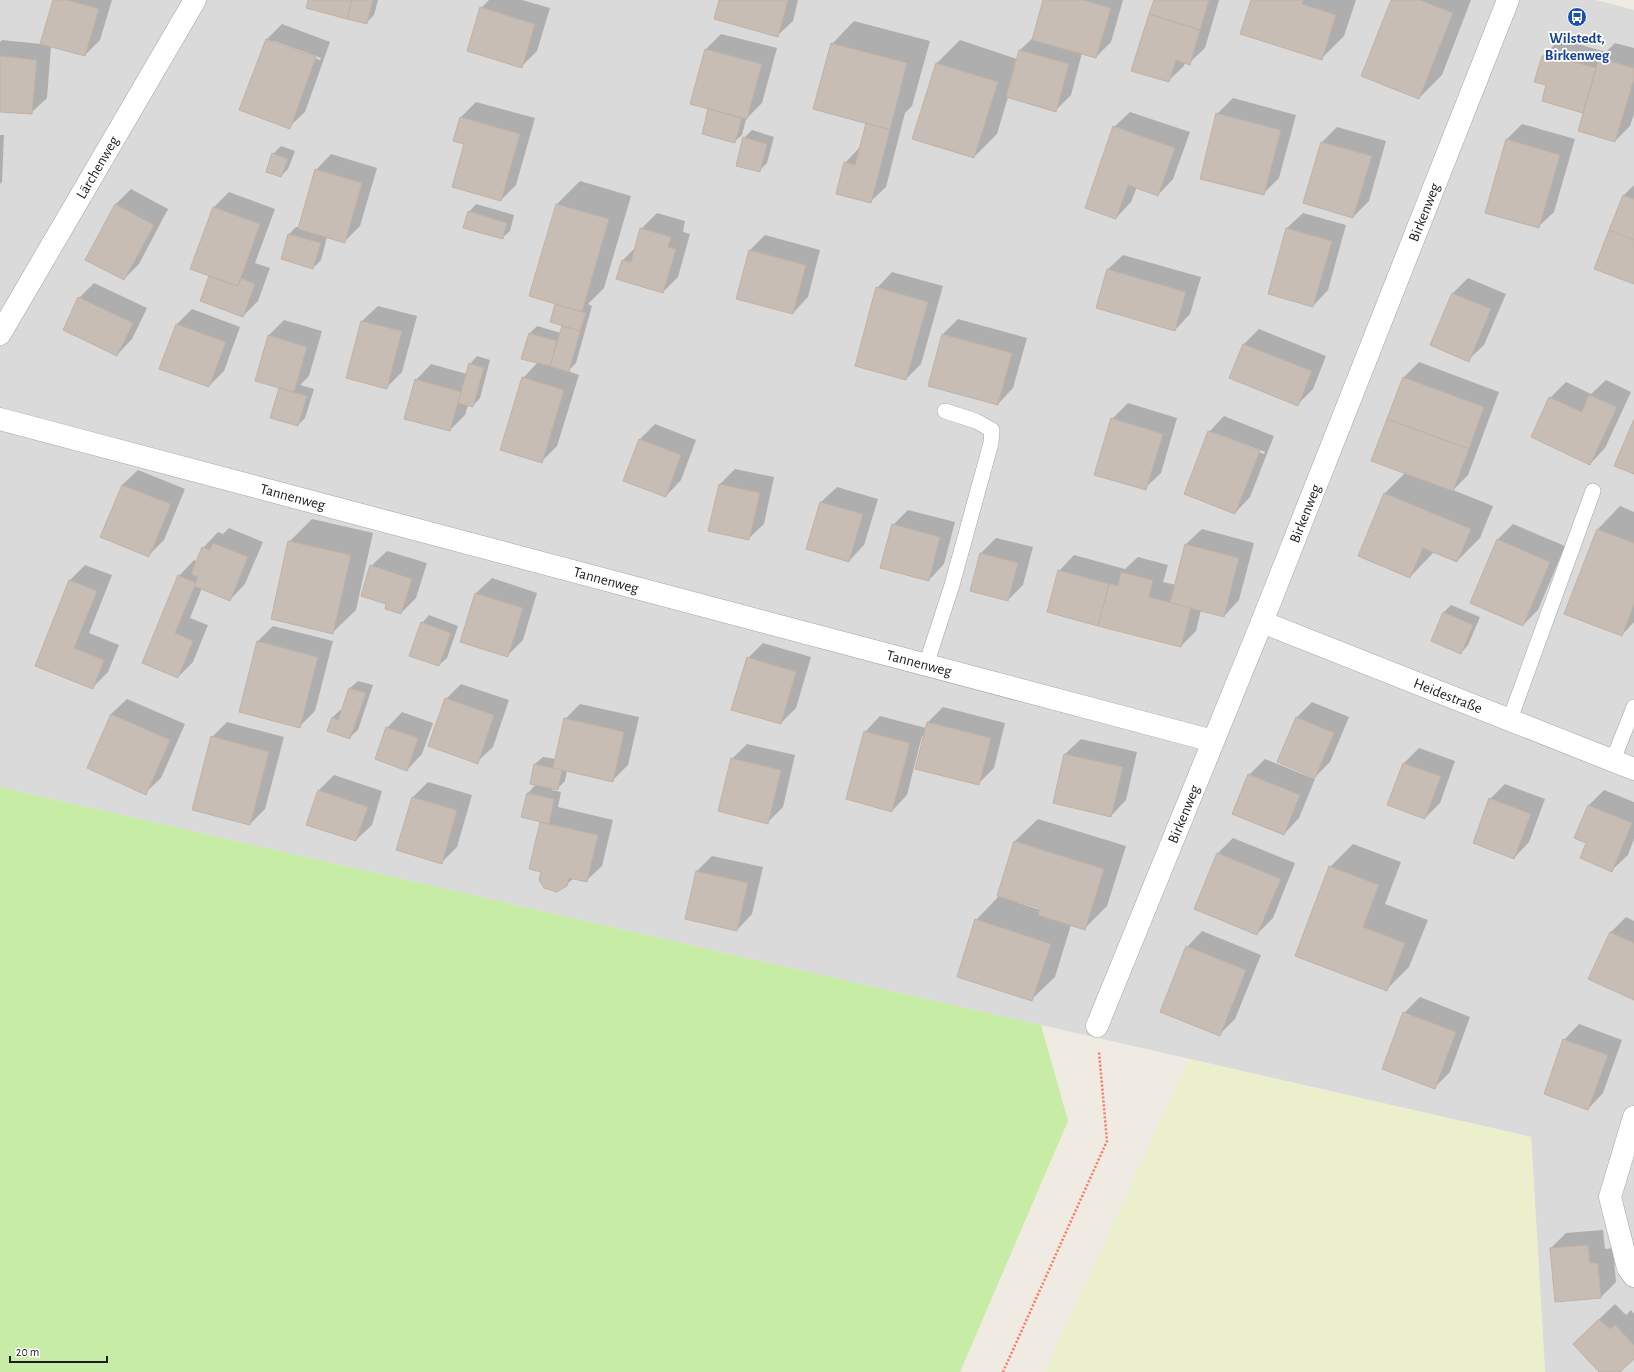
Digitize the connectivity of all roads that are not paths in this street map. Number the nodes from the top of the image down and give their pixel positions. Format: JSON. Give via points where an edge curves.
{"nodes":[{"id":1,"x":195,"y":0,"type":"edge"},
{"id":2,"x":1508,"y":0,"type":"edge"},
{"id":3,"x":0,"y":334,"type":"edge"},
{"id":4,"x":945,"y":411,"type":"dead end"},
{"id":5,"x":0,"y":419,"type":"edge"},
{"id":6,"x":1593,"y":491,"type":"dead end"},
{"id":7,"x":1262,"y":622,"type":"junction"},
{"id":8,"x":926,"y":665,"type":"junction"},
{"id":9,"x":1634,"y":707,"type":"edge"},
{"id":10,"x":1510,"y":719,"type":"junction"},
{"id":11,"x":1213,"y":741,"type":"junction"},
{"id":12,"x":1613,"y":760,"type":"junction"},
{"id":13,"x":1634,"y":770,"type":"edge"},
{"id":14,"x":1097,"y":1026,"type":"road end"},
{"id":15,"x":1634,"y":1117,"type":"edge"},
{"id":16,"x":1634,"y":1276,"type":"edge"}],
"edges":[{"from":1,"to":3,"type":"street","name":"Lärchenweg"},
{"from":2,"to":7,"type":"street","name":"Birkenweg"},
{"from":4,"to":8,"type":"lane","via":[[976,421],[992,430],[991,443],[952,585]]},
{"from":5,"to":8,"type":"street","name":"Tannenweg"},
{"from":6,"to":10,"type":"lane"},
{"from":7,"to":10,"type":"street","name":"Heidestraße"},
{"from":7,"to":11,"type":"street","name":"Birkenweg"},
{"from":8,"to":11,"type":"street","name":"Tannenweg"},
{"from":9,"to":12,"type":"lane"},
{"from":10,"to":12,"type":"street","name":"Heidestraße"},
{"from":11,"to":14,"type":"street","name":"Birkenweg"},
{"from":12,"to":13,"type":"street","name":"Heidestraße"},
{"from":15,"to":16,"type":"street","via":[[1610,1197],[1628,1268]]}]}
